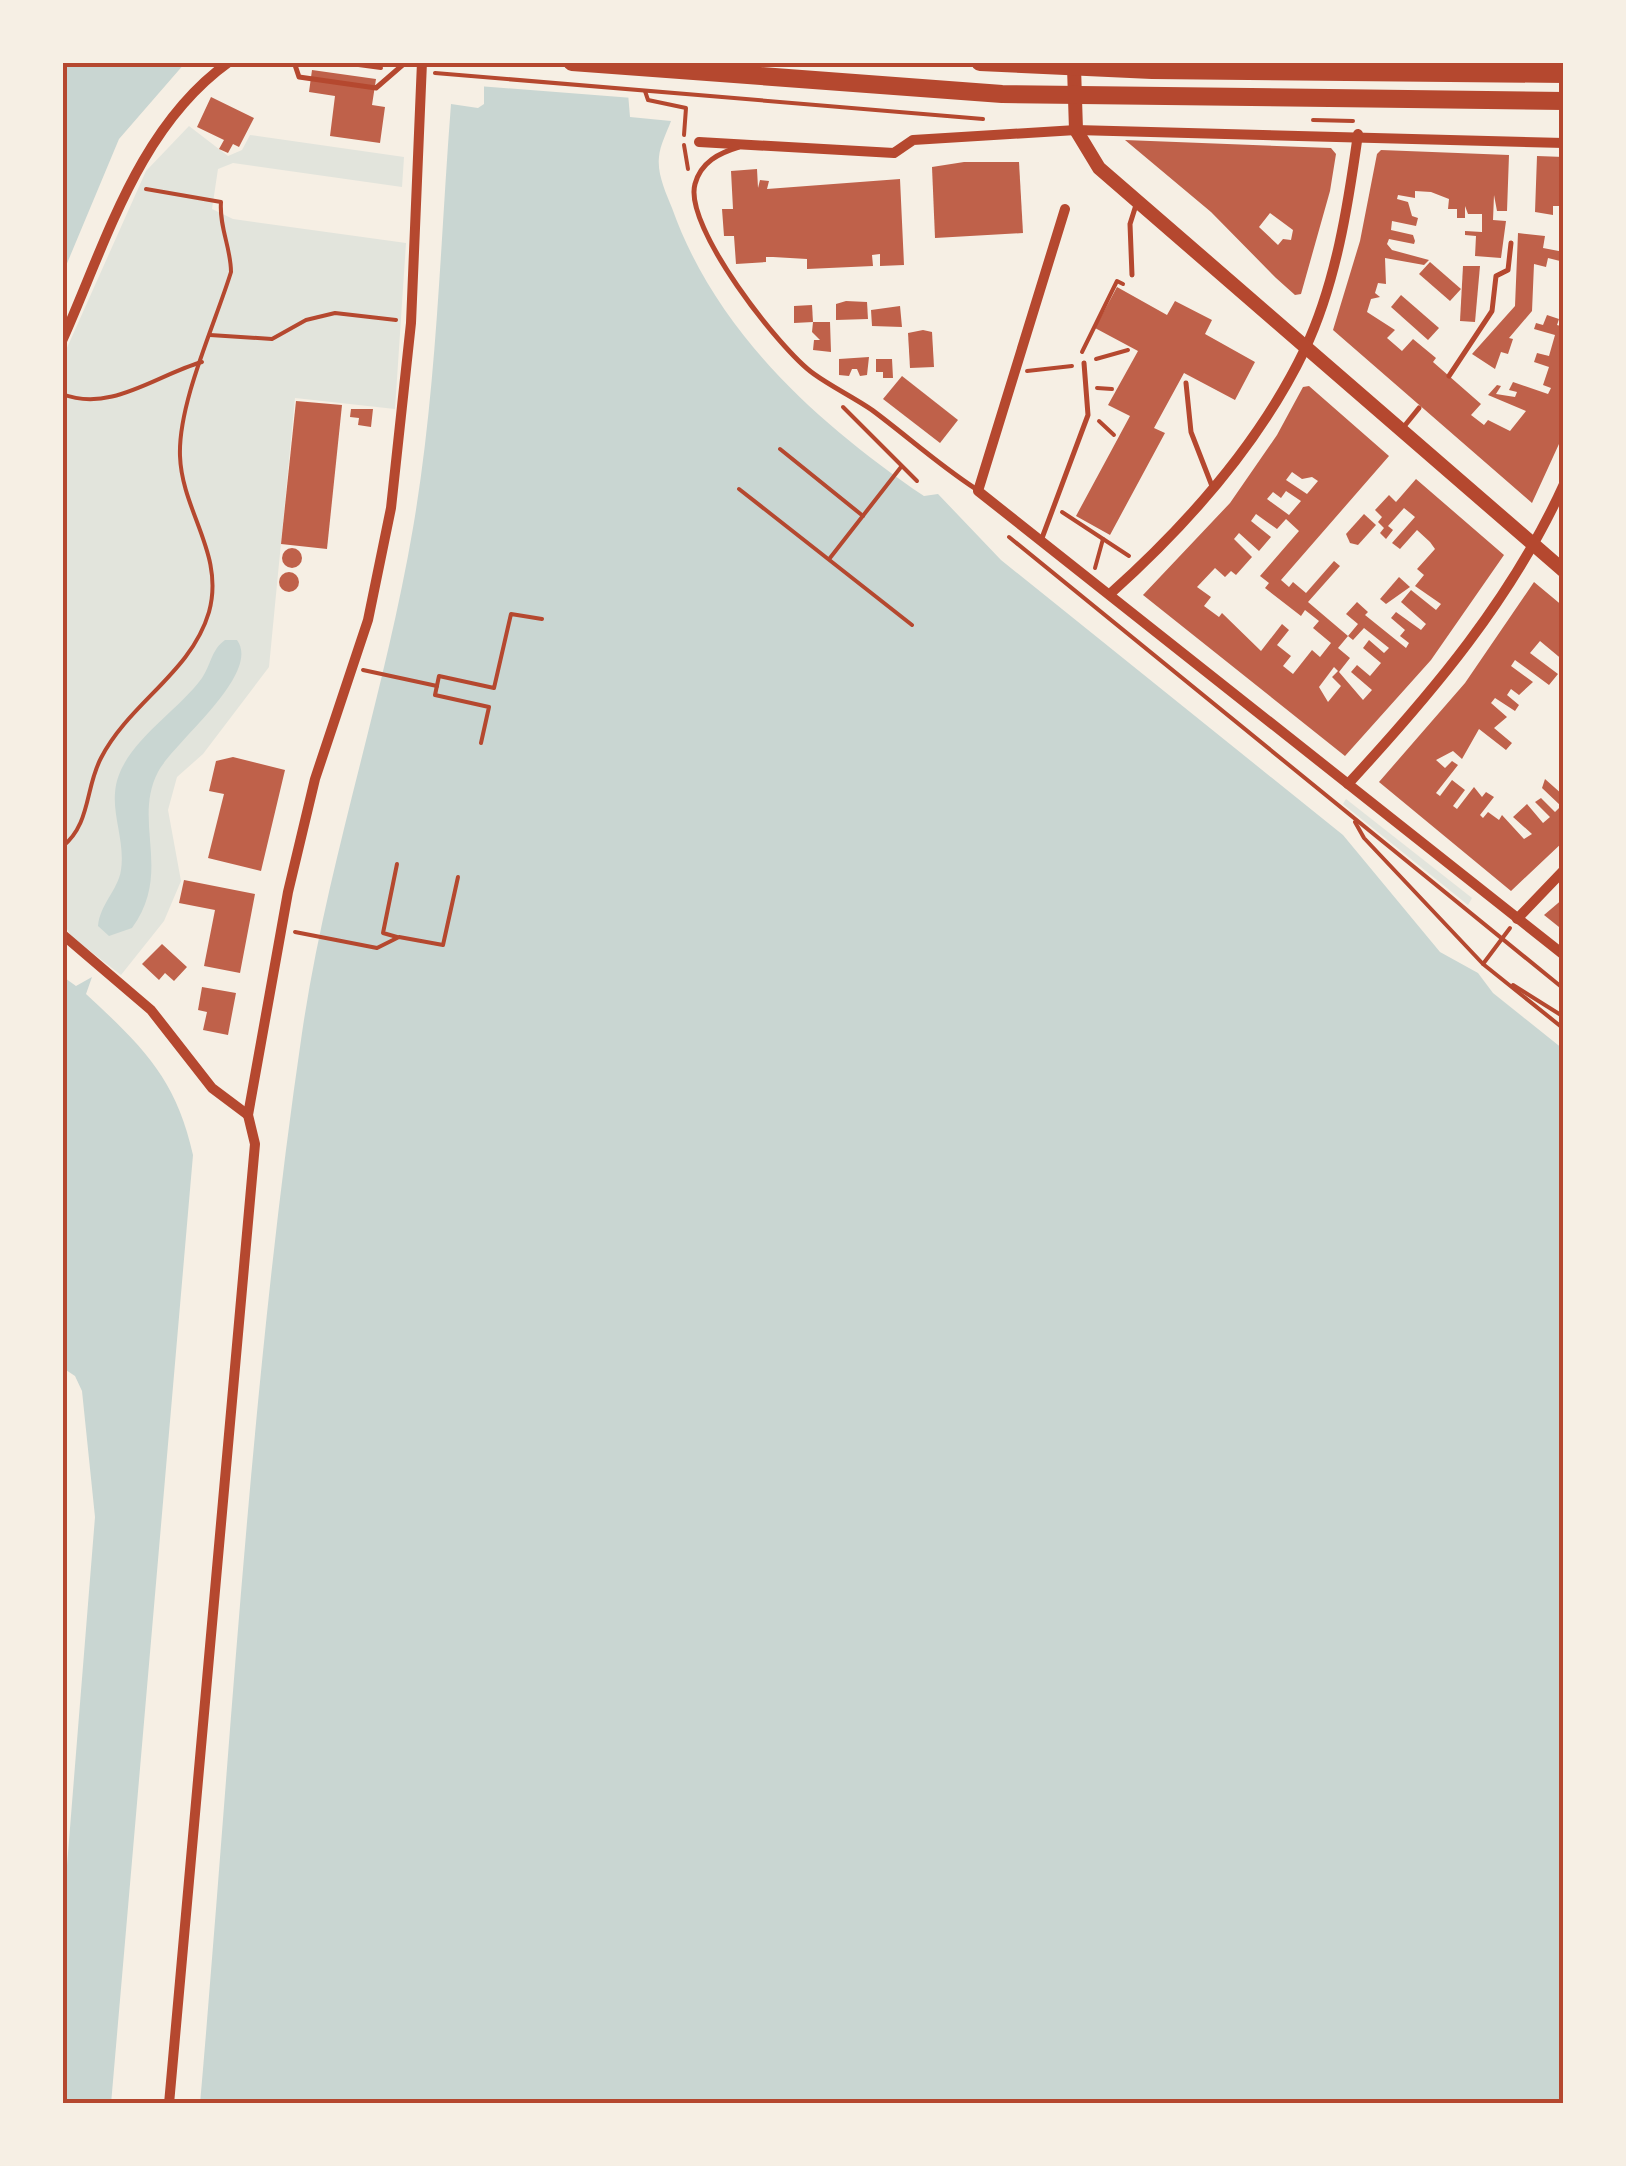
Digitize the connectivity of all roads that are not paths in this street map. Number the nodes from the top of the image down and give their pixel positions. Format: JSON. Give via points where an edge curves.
{"nodes":[{"id":1,"x":230,"y":62,"type":"edge"},
{"id":2,"x":294,"y":62,"type":"edge"},
{"id":3,"x":406,"y":62,"type":"edge"},
{"id":4,"x":572,"y":62,"type":"edge"},
{"id":5,"x":980,"y":62,"type":"edge"},
{"id":6,"x":421,"y":67,"type":"edge"},
{"id":7,"x":1074,"y":68,"type":"junction"},
{"id":8,"x":1564,"y":74,"type":"edge"},
{"id":9,"x":1074,"y":95,"type":"junction"},
{"id":10,"x":1564,"y":102,"type":"edge"},
{"id":11,"x":1076,"y":130,"type":"junction"},
{"id":12,"x":1358,"y":134,"type":"junction"},
{"id":13,"x":699,"y":142,"type":"dead end"},
{"id":14,"x":1564,"y":143,"type":"edge"},
{"id":15,"x":747,"y":145,"type":"junction"},
{"id":16,"x":1137,"y":202,"type":"junction"},
{"id":17,"x":1065,"y":209,"type":"dead end"},
{"id":18,"x":1511,"y":243,"type":"dead end"},
{"id":19,"x":1132,"y":275,"type":"road end"},
{"id":20,"x":62,"y":342,"type":"edge"},
{"id":21,"x":1305,"y":348,"type":"junction"},
{"id":22,"x":1084,"y":362,"type":"dead end"},
{"id":23,"x":1449,"y":376,"type":"dead end"},
{"id":24,"x":1186,"y":384,"type":"dead end"},
{"id":25,"x":1420,"y":408,"type":"dead end"},
{"id":26,"x":1400,"y":430,"type":"junction"},
{"id":27,"x":1564,"y":484,"type":"edge"},
{"id":28,"x":1213,"y":488,"type":"junction"},
{"id":29,"x":978,"y":490,"type":"junction"},
{"id":30,"x":1042,"y":538,"type":"junction"},
{"id":31,"x":1532,"y":545,"type":"junction"},
{"id":32,"x":1564,"y":572,"type":"edge"},
{"id":33,"x":1111,"y":593,"type":"junction"},
{"id":34,"x":1348,"y":784,"type":"junction"},
{"id":35,"x":1564,"y":870,"type":"edge"},
{"id":36,"x":1517,"y":918,"type":"junction"},
{"id":37,"x":62,"y":934,"type":"edge"},
{"id":38,"x":1564,"y":955,"type":"edge"},
{"id":39,"x":248,"y":1115,"type":"junction"},
{"id":40,"x":169,"y":2104,"type":"edge"}],
"edges":[{"from":1,"to":20,"type":"street","via":[[178,108],[146,152]]},
{"from":2,"to":3,"type":"lane","via":[[299,76],[376,88]]},
{"from":4,"to":9,"type":"main road","via":[[902,89]]},
{"from":5,"to":7,"type":"main road"},
{"from":6,"to":39,"type":"street","via":[[411,323],[390,508],[368,620],[316,779]]},
{"from":7,"to":8,"type":"main road"},
{"from":7,"to":9,"type":"street"},
{"from":9,"to":10,"type":"main road"},
{"from":9,"to":11,"type":"street"},
{"from":11,"to":12,"type":"street"},
{"from":11,"to":15,"type":"street","via":[[914,140],[894,153]]},
{"from":11,"to":16,"type":"street","via":[[1084,152]]},
{"from":12,"to":14,"type":"street"},
{"from":12,"to":21,"type":"street","via":[[1330,278]]},
{"from":13,"to":15,"type":"street"},
{"from":15,"to":29,"type":"lane","via":[[711,159],[694,186],[716,250],[743,296],[813,374]]},
{"from":16,"to":19,"type":"lane","via":[[1130,224]]},
{"from":16,"to":21,"type":"street"},
{"from":17,"to":29,"type":"street"},
{"from":18,"to":23,"type":"lane","via":[[1508,270],[1496,276],[1492,311]]},
{"from":21,"to":26,"type":"street"},
{"from":21,"to":28,"type":"street"},
{"from":22,"to":30,"type":"lane","via":[[1088,410]]},
{"from":24,"to":28,"type":"lane","via":[[1191,432]]},
{"from":25,"to":26,"type":"lane"},
{"from":26,"to":31,"type":"street"},
{"from":27,"to":31,"type":"street"},
{"from":28,"to":33,"type":"street"},
{"from":29,"to":30,"type":"street"},
{"from":30,"to":33,"type":"street"},
{"from":31,"to":32,"type":"street"},
{"from":31,"to":34,"type":"street","via":[[1462,653]]},
{"from":33,"to":34,"type":"street"},
{"from":34,"to":36,"type":"street"},
{"from":35,"to":36,"type":"street"},
{"from":36,"to":38,"type":"street"},
{"from":37,"to":39,"type":"street","via":[[151,1010],[212,1088]]},
{"from":39,"to":40,"type":"street","via":[[253,1163]]}]}
